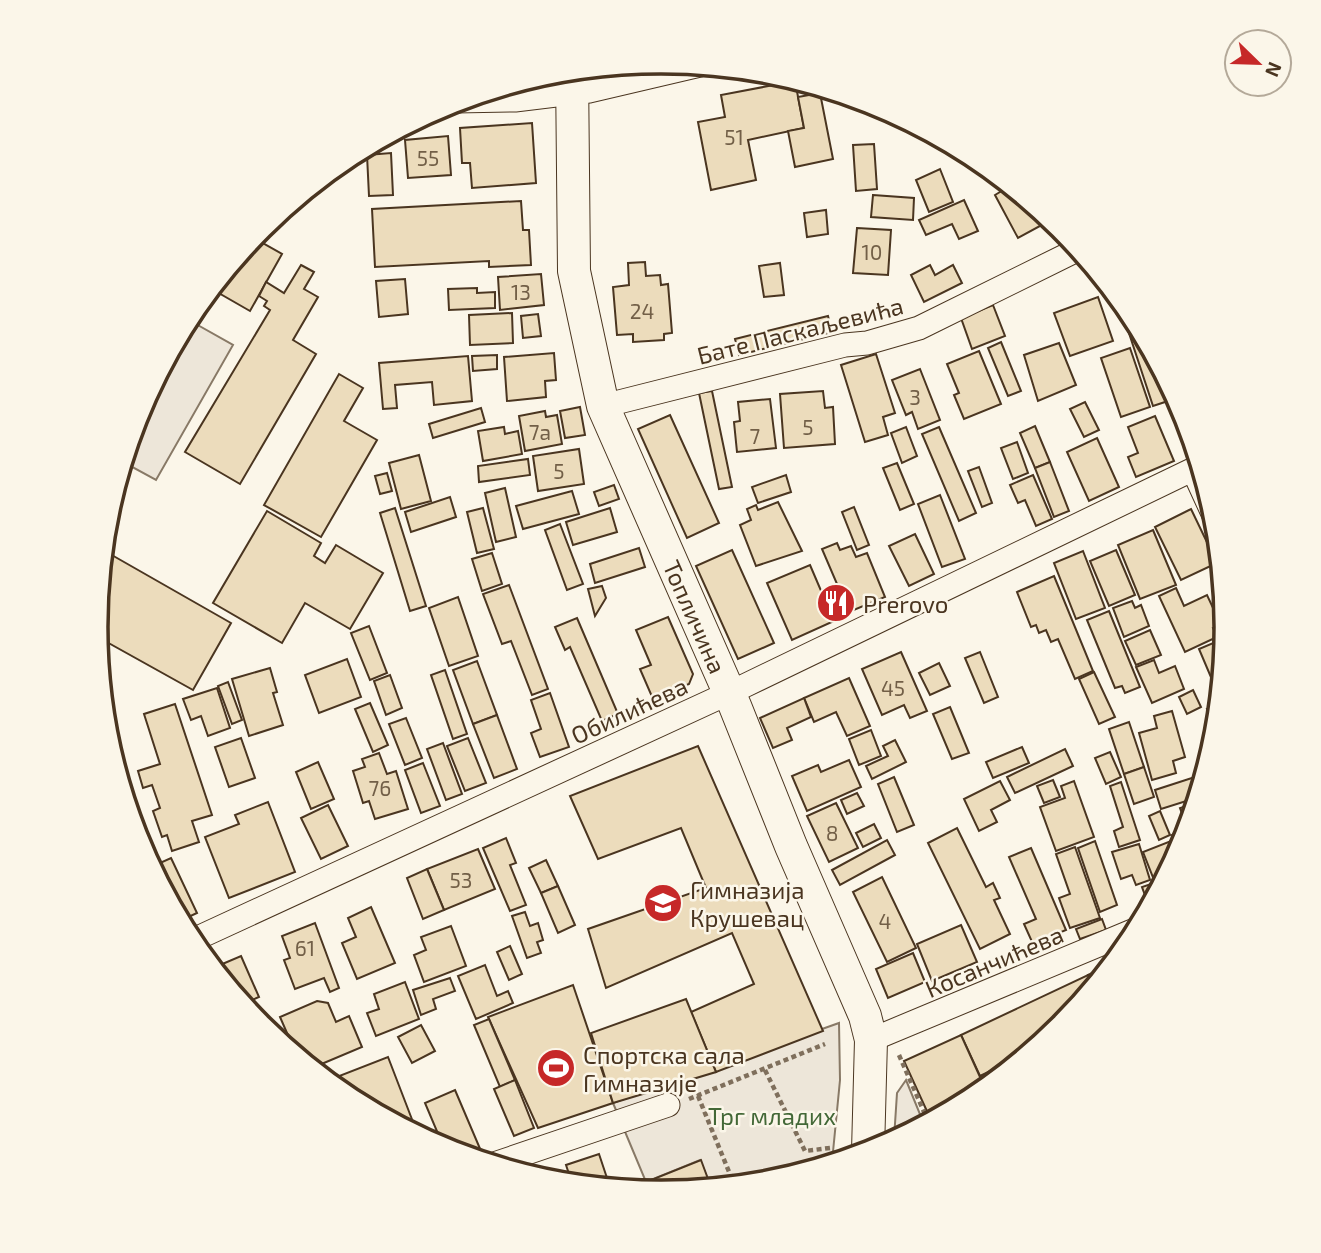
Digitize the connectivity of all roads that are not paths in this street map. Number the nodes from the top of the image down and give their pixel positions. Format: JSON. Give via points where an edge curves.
{"nodes":[{"id":1,"x":625,"y":75,"type":"edge"},
{"id":2,"x":572,"y":82,"type":"edge"},
{"id":3,"x":491,"y":100,"type":"edge"},
{"id":4,"x":1069,"y":254,"type":"edge"},
{"id":5,"x":603,"y":406,"type":"junction"},
{"id":6,"x":1191,"y":470,"type":"edge"},
{"id":7,"x":729,"y":693,"type":"junction"},
{"id":8,"x":202,"y":936,"type":"edge"},
{"id":9,"x":1118,"y":937,"type":"edge"},
{"id":10,"x":884,"y":1035,"type":"junction"},
{"id":11,"x":668,"y":1105,"type":"road end"},
{"id":12,"x":870,"y":1138,"type":"edge"},
{"id":13,"x":510,"y":1159,"type":"edge"}],
"edges":[{"from":1,"to":2,"type":"street"},
{"from":2,"to":3,"type":"street","via":[[515,100]]},
{"from":2,"to":5,"type":"street","name":"Топличина","via":[[574,271]]},
{"from":4,"to":5,"type":"street","name":"Бате Паскаљевића","via":[[919,328]]},
{"from":5,"to":7,"type":"street","name":"Топличина"},
{"from":6,"to":7,"type":"street","name":"Обилићева"},
{"from":7,"to":8,"type":"street","name":"Обилићева"},
{"from":7,"to":10,"type":"street","name":"Топличина","via":[[865,1016]]},
{"from":9,"to":10,"type":"street","name":"Косанчићева"},
{"from":10,"to":12,"type":"street","name":"Топличина"},
{"from":11,"to":13,"type":"street"}]}
